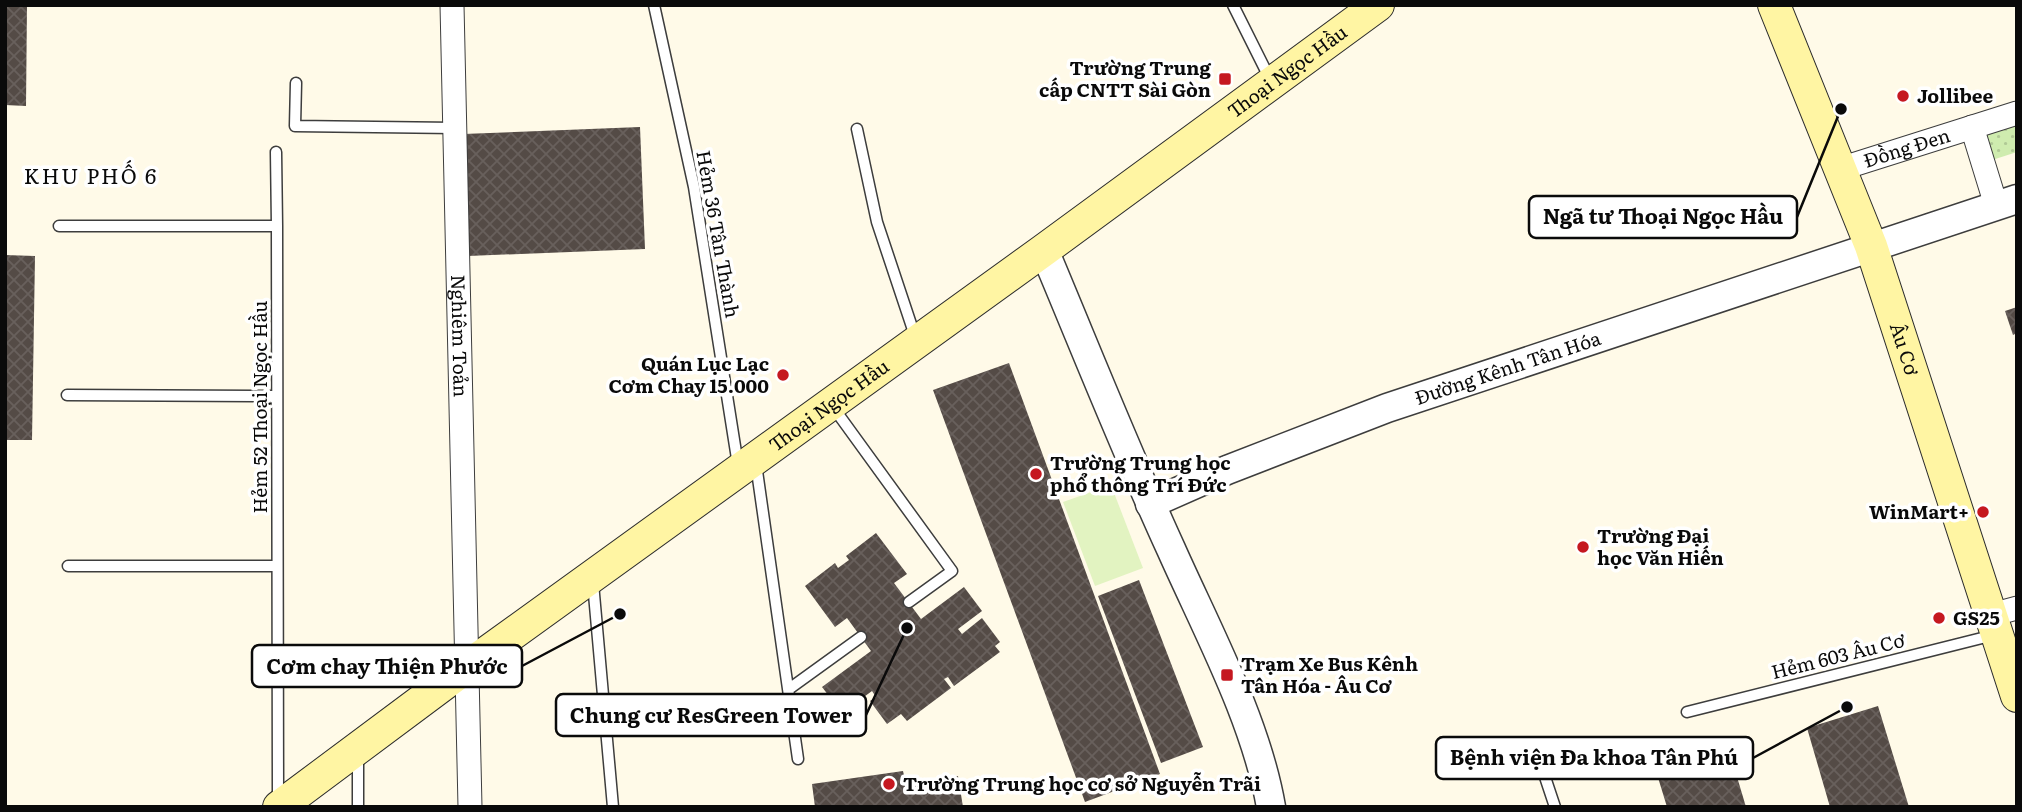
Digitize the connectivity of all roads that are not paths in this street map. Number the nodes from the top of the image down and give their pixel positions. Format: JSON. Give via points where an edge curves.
{"nodes":[{"id":1,"x":452,"y":5,"type":"edge"},
{"id":2,"x":654,"y":5,"type":"edge"},
{"id":3,"x":1233,"y":5,"type":"edge"},
{"id":4,"x":1378,"y":5,"type":"edge"},
{"id":5,"x":1774,"y":5,"type":"edge"},
{"id":6,"x":296,"y":83,"type":"dead end"},
{"id":7,"x":1272,"y":83,"type":"junction"},
{"id":8,"x":2017,"y":113,"type":"edge"},
{"id":9,"x":1972,"y":127,"type":"junction"},
{"id":10,"x":455,"y":128,"type":"junction"},
{"id":11,"x":857,"y":130,"type":"dead end"},
{"id":12,"x":276,"y":152,"type":"dead end"},
{"id":13,"x":1840,"y":169,"type":"junction"},
{"id":14,"x":2006,"y":202,"type":"edge"},
{"id":15,"x":59,"y":226,"type":"dead end"},
{"id":16,"x":276,"y":226,"type":"junction"},
{"id":17,"x":1871,"y":246,"type":"junction"},
{"id":18,"x":1044,"y":250,"type":"junction"},
{"id":19,"x":917,"y":342,"type":"junction"},
{"id":20,"x":67,"y":396,"type":"dead end"},
{"id":21,"x":277,"y":396,"type":"junction"},
{"id":22,"x":831,"y":404,"type":"junction"},
{"id":23,"x":747,"y":465,"type":"junction"},
{"id":24,"x":1150,"y":505,"type":"junction"},
{"id":25,"x":68,"y":566,"type":"dead end"},
{"id":26,"x":277,"y":566,"type":"junction"},
{"id":27,"x":593,"y":576,"type":"junction"},
{"id":28,"x":909,"y":603,"type":"dead end"},
{"id":29,"x":2001,"y":619,"type":"edge"},
{"id":30,"x":861,"y":637,"type":"dead end"},
{"id":31,"x":468,"y":666,"type":"junction"},
{"id":32,"x":789,"y":689,"type":"junction"},
{"id":33,"x":2017,"y":696,"type":"edge"},
{"id":34,"x":1687,"y":712,"type":"dead end"},
{"id":35,"x":358,"y":747,"type":"junction"},
{"id":36,"x":798,"y":759,"type":"dead end"},
{"id":37,"x":1541,"y":765,"type":"dead end"},
{"id":38,"x":279,"y":807,"type":"edge"},
{"id":39,"x":358,"y":807,"type":"edge"},
{"id":40,"x":470,"y":807,"type":"edge"},
{"id":41,"x":613,"y":807,"type":"edge"},
{"id":42,"x":1271,"y":807,"type":"edge"},
{"id":43,"x":1555,"y":807,"type":"edge"}],
"edges":[{"from":1,"to":10,"type":"street","name":"Nghiêm Toản"},
{"from":2,"to":23,"type":"lane","name":"Hẻm 36 Tân Thành"},
{"from":3,"to":7,"type":"lane"},
{"from":4,"to":7,"type":"main road","name":"Thoại Ngọc Hầu"},
{"from":5,"to":13,"type":"main road","name":"Âu Cơ"},
{"from":6,"to":10,"type":"lane","via":[[295,126]]},
{"from":7,"to":18,"type":"main road","name":"Thoại Ngọc Hầu"},
{"from":8,"to":9,"type":"street","name":"Đồng Đen"},
{"from":9,"to":13,"type":"street","name":"Đồng Đen"},
{"from":9,"to":14,"type":"street","name":"Đồng Đen"},
{"from":10,"to":31,"type":"street","name":"Nghiêm Toản"},
{"from":11,"to":19,"type":"lane","via":[[880,233]]},
{"from":12,"to":16,"type":"lane","name":"Hẻm 52 Thoại Ngọc Hầu"},
{"from":13,"to":17,"type":"main road","name":"Âu Cơ"},
{"from":14,"to":17,"type":"street","name":"Đồng Đen"},
{"from":15,"to":16,"type":"lane"},
{"from":16,"to":21,"type":"lane","name":"Hẻm 52 Thoại Ngọc Hầu"},
{"from":17,"to":24,"type":"street","name":"Đường Kênh Tân Hóa","via":[[1387,408]]},
{"from":17,"to":29,"type":"main road","name":"Âu Cơ"},
{"from":18,"to":19,"type":"main road","name":"Thoại Ngọc Hầu"},
{"from":18,"to":24,"type":"street"},
{"from":19,"to":22,"type":"main road","name":"Thoại Ngọc Hầu"},
{"from":20,"to":21,"type":"lane"},
{"from":21,"to":26,"type":"lane","name":"Hẻm 52 Thoại Ngọc Hầu"},
{"from":22,"to":23,"type":"main road","name":"Thoại Ngọc Hầu"},
{"from":22,"to":28,"type":"lane","via":[[952,571]]},
{"from":23,"to":27,"type":"main road","name":"Thoại Ngọc Hầu"},
{"from":23,"to":32,"type":"lane","name":"Hẻm 36 Tân Thành"},
{"from":24,"to":42,"type":"street","via":[[1232,686],[1257,752]]},
{"from":25,"to":26,"type":"lane"},
{"from":26,"to":38,"type":"lane","name":"Hẻm 52 Thoại Ngọc Hầu"},
{"from":27,"to":31,"type":"main road","name":"Thoại Ngọc Hầu"},
{"from":27,"to":41,"type":"lane"},
{"from":29,"to":33,"type":"main road","name":"Âu Cơ"},
{"from":29,"to":34,"type":"lane","name":"Hẻm 603 Âu Cơ"},
{"from":30,"to":32,"type":"lane"},
{"from":31,"to":35,"type":"main road","name":"Thoại Ngọc Hầu"},
{"from":31,"to":40,"type":"street","name":"Nghiêm Toản"},
{"from":32,"to":36,"type":"lane","name":"Hẻm 36 Tân Thành"},
{"from":35,"to":38,"type":"main road","name":"Thoại Ngọc Hầu"},
{"from":35,"to":39,"type":"lane"},
{"from":37,"to":43,"type":"lane"}]}
